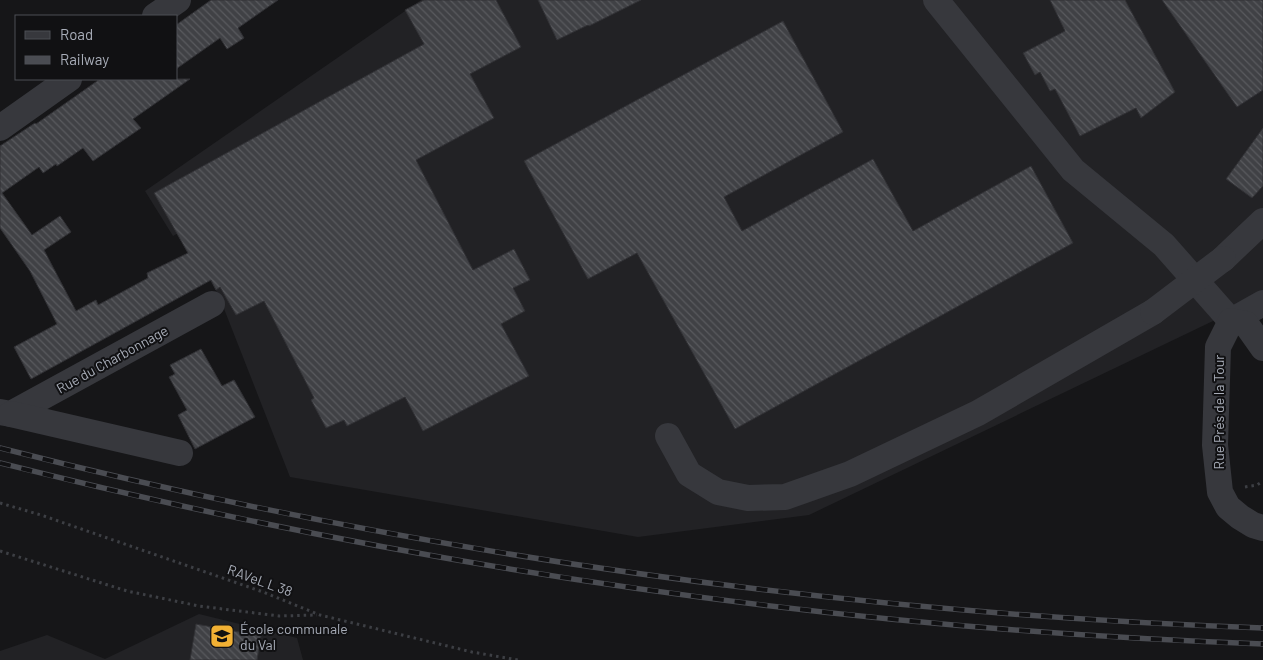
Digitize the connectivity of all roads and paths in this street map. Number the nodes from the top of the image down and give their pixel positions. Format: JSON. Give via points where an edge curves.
{"nodes":[{"id":1,"x":178,"y":0,"type":"edge"},
{"id":2,"x":936,"y":0,"type":"edge"},
{"id":3,"x":156,"y":15,"type":"edge"},
{"id":4,"x":68,"y":80,"type":"edge"},
{"id":5,"x":0,"y":128,"type":"edge"},
{"id":6,"x":1263,"y":221,"type":"edge"},
{"id":7,"x":1263,"y":303,"type":"edge"},
{"id":8,"x":212,"y":304,"type":"dead end"},
{"id":9,"x":1231,"y":322,"type":"junction"},
{"id":10,"x":1263,"y":348,"type":"edge"},
{"id":11,"x":6,"y":413,"type":"edge"},
{"id":12,"x":668,"y":436,"type":"dead end"},
{"id":13,"x":180,"y":453,"type":"dead end"},
{"id":14,"x":0,"y":503,"type":"edge"},
{"id":15,"x":1263,"y":528,"type":"edge"},
{"id":16,"x":0,"y":551,"type":"edge"},
{"id":17,"x":320,"y":615,"type":"junction"},
{"id":18,"x":518,"y":660,"type":"edge"}],
"edges":[{"from":1,"to":3,"type":"street"},
{"from":2,"to":9,"type":"street","via":[[1073,170],[1164,245]]},
{"from":4,"to":5,"type":"street"},
{"from":6,"to":12,"type":"street","bridge":true,"via":[[1223,259],[1154,312],[978,413],[850,474],[785,497],[748,498],[718,492],[689,474]]},
{"from":7,"to":9,"type":"street"},
{"from":8,"to":11,"type":"street","name":"Rue du Charbonnage"},
{"from":9,"to":10,"type":"street","via":[[1246,324]]},
{"from":9,"to":15,"type":"street","name":"Rue Prés de la Tour","via":[[1218,347],[1215,445],[1220,492],[1228,507],[1253,525]]},
{"from":11,"to":13,"type":"street","name":"Rue du Charbonnage"},
{"from":14,"to":17,"type":"path","name":"RAVeL L 38"},
{"from":16,"to":17,"type":"path","via":[[127,591],[199,606],[279,616]]},
{"from":17,"to":18,"type":"path","name":"RAVeL L 38"}]}
